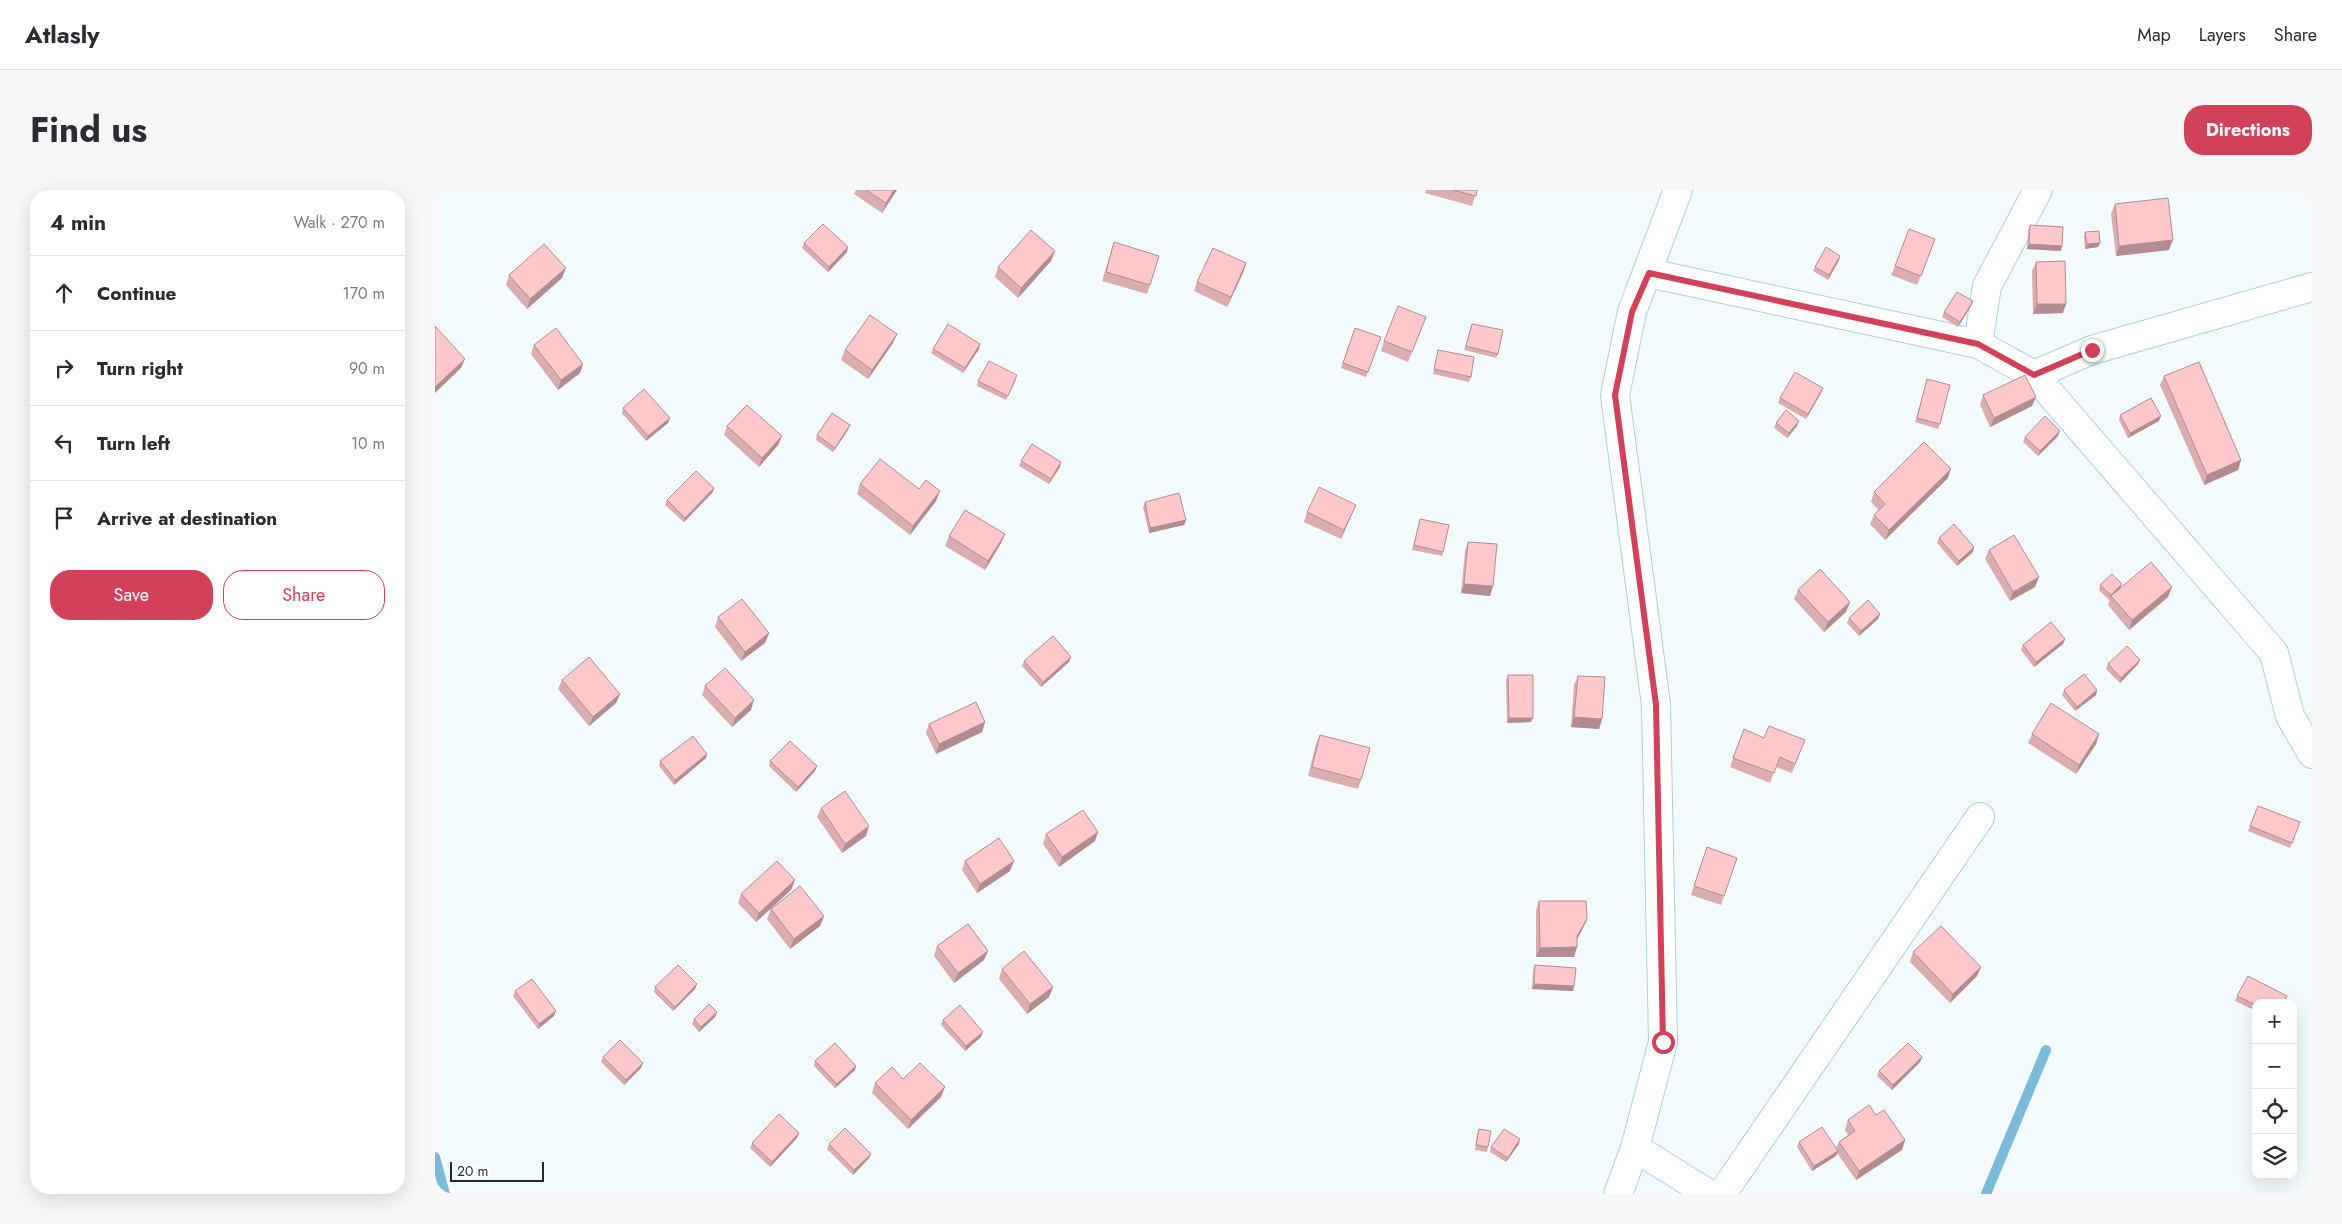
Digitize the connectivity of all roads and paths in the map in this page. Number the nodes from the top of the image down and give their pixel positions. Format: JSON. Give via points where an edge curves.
{"nodes":[{"id":1,"x":1678,"y":190,"type":"edge"},
{"id":2,"x":2038,"y":190,"type":"edge"},
{"id":3,"x":1649,"y":273,"type":"junction"},
{"id":4,"x":2312,"y":287,"type":"edge"},
{"id":5,"x":1978,"y":344,"type":"junction"},
{"id":6,"x":2034,"y":375,"type":"junction"},
{"id":7,"x":2312,"y":754,"type":"edge"},
{"id":8,"x":1980,"y":817,"type":"dead end"},
{"id":9,"x":1635,"y":1148,"type":"junction"},
{"id":10,"x":1618,"y":1194,"type":"edge"},
{"id":11,"x":1709,"y":1194,"type":"edge"},
{"id":12,"x":1722,"y":1194,"type":"edge"}],
"edges":[{"from":1,"to":3,"type":"street"},
{"from":2,"to":5,"type":"street","via":[[1987,286]]},
{"from":3,"to":5,"type":"street"},
{"from":3,"to":9,"type":"street","via":[[1632,312],[1615,395],[1656,705],[1663,1042]]},
{"from":4,"to":6,"type":"street","via":[[2092,350]]},
{"from":5,"to":6,"type":"street"},
{"from":6,"to":7,"type":"street","via":[[2273,653],[2290,716]]},
{"from":8,"to":12,"type":"street"},
{"from":9,"to":10,"type":"street"},
{"from":9,"to":11,"type":"street"}]}
